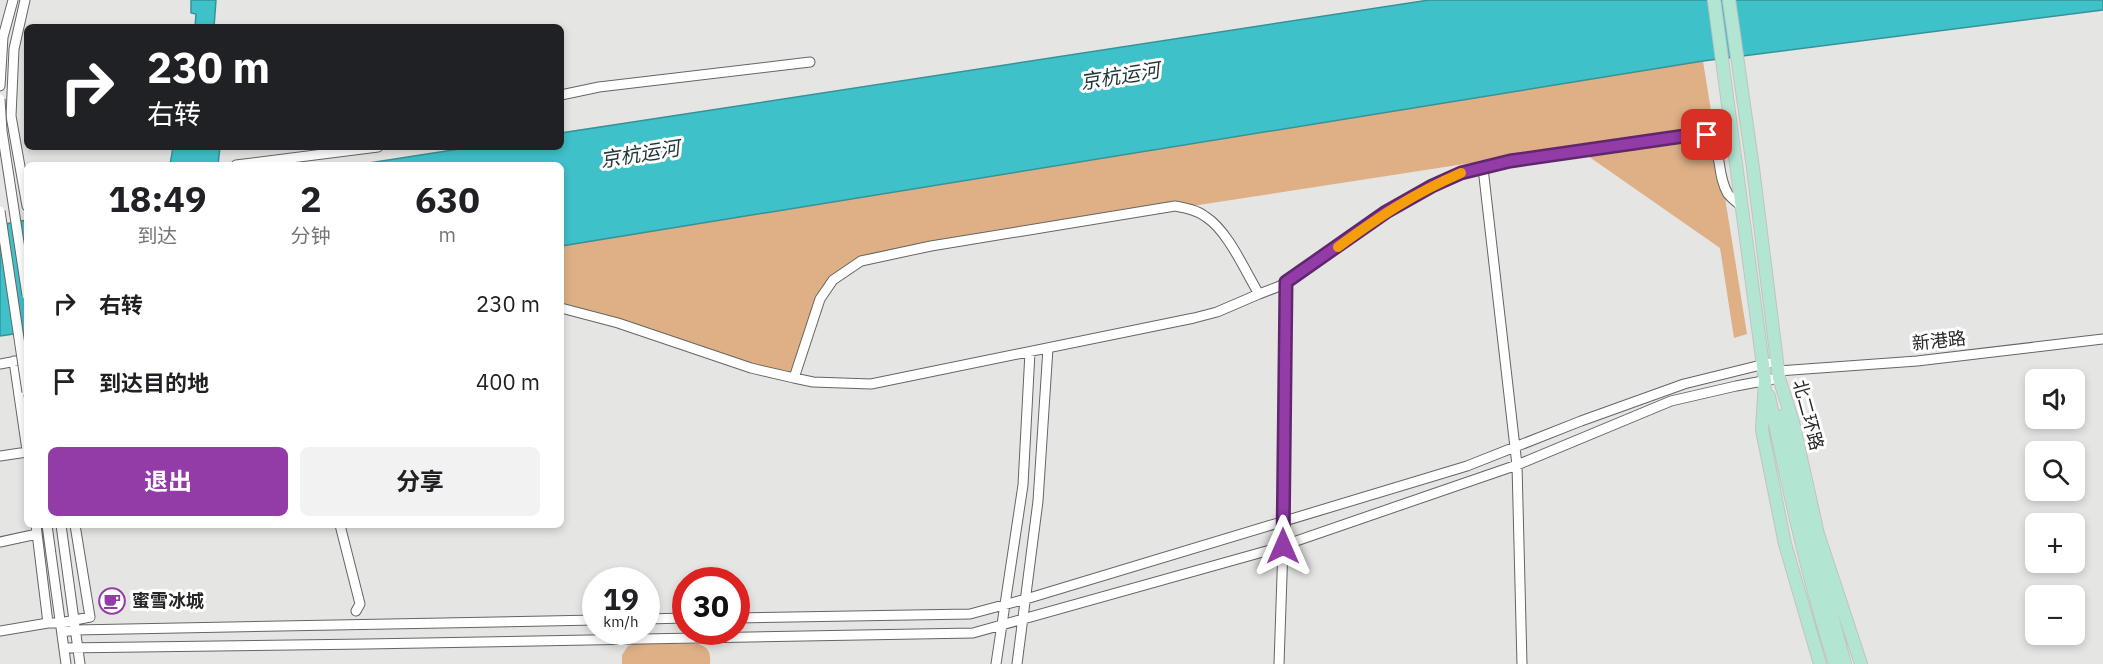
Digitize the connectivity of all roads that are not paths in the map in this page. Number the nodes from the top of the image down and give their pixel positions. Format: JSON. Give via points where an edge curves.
{"nodes":[{"id":1,"x":13,"y":0,"type":"edge"},
{"id":2,"x":25,"y":0,"type":"edge"},
{"id":3,"x":1714,"y":0,"type":"edge"},
{"id":4,"x":1729,"y":0,"type":"edge"},
{"id":5,"x":810,"y":62,"type":"dead end"},
{"id":6,"x":0,"y":86,"type":"edge"},
{"id":7,"x":564,"y":93,"type":"edge"},
{"id":8,"x":0,"y":99,"type":"edge"},
{"id":9,"x":354,"y":150,"type":"edge"},
{"id":10,"x":260,"y":162,"type":"edge"},
{"id":11,"x":1483,"y":168,"type":"junction"},
{"id":12,"x":24,"y":189,"type":"edge"},
{"id":13,"x":24,"y":207,"type":"edge"},
{"id":14,"x":1743,"y":207,"type":"junction"},
{"id":15,"x":0,"y":212,"type":"edge"},
{"id":16,"x":24,"y":275,"type":"edge"},
{"id":17,"x":1286,"y":282,"type":"junction"},
{"id":18,"x":1259,"y":294,"type":"junction"},
{"id":19,"x":564,"y":309,"type":"edge"},
{"id":20,"x":2103,"y":339,"type":"edge"},
{"id":21,"x":1048,"y":348,"type":"junction"},
{"id":22,"x":1030,"y":352,"type":"junction"},
{"id":23,"x":24,"y":359,"type":"edge"},
{"id":24,"x":14,"y":361,"type":"junction"},
{"id":25,"x":0,"y":364,"type":"edge"},
{"id":26,"x":1763,"y":364,"type":"junction"},
{"id":27,"x":1778,"y":370,"type":"junction"},
{"id":28,"x":24,"y":372,"type":"edge"},
{"id":29,"x":794,"y":378,"type":"junction"},
{"id":30,"x":1765,"y":380,"type":"junction"},
{"id":31,"x":24,"y":430,"type":"edge"},
{"id":32,"x":1514,"y":447,"type":"junction"},
{"id":33,"x":24,"y":452,"type":"edge"},
{"id":34,"x":0,"y":456,"type":"edge"},
{"id":35,"x":1517,"y":465,"type":"junction"},
{"id":36,"x":1283,"y":521,"type":"junction"},
{"id":37,"x":47,"y":528,"type":"edge"},
{"id":38,"x":61,"y":528,"type":"edge"},
{"id":39,"x":75,"y":528,"type":"edge"},
{"id":40,"x":341,"y":528,"type":"edge"},
{"id":41,"x":37,"y":530,"type":"edge"},
{"id":42,"x":0,"y":542,"type":"edge"},
{"id":43,"x":1283,"y":546,"type":"junction"},
{"id":44,"x":1026,"y":599,"type":"junction"},
{"id":45,"x":1005,"y":605,"type":"junction"},
{"id":46,"x":356,"y":611,"type":"dead end"},
{"id":47,"x":750,"y":618,"type":"edge"},
{"id":48,"x":1024,"y":618,"type":"junction"},
{"id":49,"x":582,"y":620,"type":"edge"},
{"id":50,"x":48,"y":623,"type":"junction"},
{"id":51,"x":1002,"y":624,"type":"junction"},
{"id":52,"x":75,"y":625,"type":"junction"},
{"id":53,"x":61,"y":628,"type":"junction"},
{"id":54,"x":0,"y":631,"type":"edge"},
{"id":55,"x":78,"y":646,"type":"junction"},
{"id":56,"x":64,"y":648,"type":"junction"},
{"id":57,"x":66,"y":664,"type":"edge"},
{"id":58,"x":80,"y":664,"type":"edge"},
{"id":59,"x":996,"y":664,"type":"edge"},
{"id":60,"x":1017,"y":664,"type":"edge"},
{"id":61,"x":1279,"y":664,"type":"edge"},
{"id":62,"x":1522,"y":664,"type":"edge"},
{"id":63,"x":1820,"y":664,"type":"edge"},
{"id":64,"x":1835,"y":664,"type":"edge"},
{"id":65,"x":1845,"y":664,"type":"edge"},
{"id":66,"x":1861,"y":664,"type":"edge"}],
"edges":[{"from":1,"to":6,"type":"street","via":[[3,37]]},
{"from":2,"to":12,"type":"street","via":[[14,48],[11,116]]},
{"from":3,"to":14,"type":"main road","name":"北二环路"},
{"from":4,"to":27,"type":"main road","name":"北二环路"},
{"from":5,"to":7,"type":"street"},
{"from":8,"to":16,"type":"street","bridge":true},
{"from":9,"to":10,"type":"street"},
{"from":11,"to":14,"type":"street","via":[[1698,134],[1713,139],[1723,183],[1729,195]]},
{"from":11,"to":17,"type":"street","via":[[1461,173],[1407,199]]},
{"from":11,"to":32,"type":"street"},
{"from":13,"to":15,"type":"street"},
{"from":14,"to":26,"type":"main road","name":"北二环路"},
{"from":15,"to":28,"type":"street","bridge":true},
{"from":17,"to":18,"type":"street"},
{"from":17,"to":36,"type":"street"},
{"from":18,"to":21,"type":"street","via":[[1217,312]]},
{"from":18,"to":29,"type":"street","via":[[1219,228],[1192,210],[1175,206],[906,251],[861,261],[833,280],[820,299]]},
{"from":19,"to":29,"type":"street"},
{"from":20,"to":27,"type":"street","name":"新港路","via":[[1917,361]]},
{"from":21,"to":22,"type":"street"},
{"from":21,"to":44,"type":"street","via":[[1038,501]]},
{"from":22,"to":29,"type":"street","via":[[871,384]]},
{"from":22,"to":45,"type":"street","via":[[1023,485]]},
{"from":23,"to":24,"type":"street"},
{"from":24,"to":25,"type":"street"},
{"from":24,"to":31,"type":"street"},
{"from":26,"to":27,"type":"street"},
{"from":26,"to":30,"type":"main road","name":"北二环路"},
{"from":26,"to":32,"type":"street","via":[[1684,384]]},
{"from":27,"to":30,"type":"street"},
{"from":27,"to":65,"type":"main road","via":[[1792,465]]},
{"from":27,"to":66,"type":"main road","name":"北二环路","via":[[1818,534]]},
{"from":30,"to":35,"type":"street","via":[[1671,401]]},
{"from":30,"to":63,"type":"main road","name":"北二环路","via":[[1762,430],[1785,544]]},
{"from":30,"to":64,"type":"main road","via":[[1789,495]]},
{"from":32,"to":35,"type":"street"},
{"from":32,"to":36,"type":"street","via":[[1467,466]]},
{"from":33,"to":34,"type":"street"},
{"from":35,"to":43,"type":"street"},
{"from":35,"to":62,"type":"street"},
{"from":36,"to":43,"type":"street"},
{"from":36,"to":44,"type":"street"},
{"from":37,"to":53,"type":"street"},
{"from":38,"to":52,"type":"street"},
{"from":39,"to":52,"type":"street","via":[[90,617]]},
{"from":40,"to":46,"type":"street","via":[[360,604]]},
{"from":41,"to":42,"type":"street"},
{"from":41,"to":50,"type":"street"},
{"from":43,"to":48,"type":"street"},
{"from":43,"to":61,"type":"street"},
{"from":44,"to":45,"type":"street"},
{"from":44,"to":48,"type":"street"},
{"from":45,"to":47,"type":"street","via":[[970,614]]},
{"from":45,"to":51,"type":"street"},
{"from":48,"to":51,"type":"street"},
{"from":48,"to":60,"type":"street"},
{"from":49,"to":52,"type":"street"},
{"from":50,"to":53,"type":"street"},
{"from":50,"to":54,"type":"street"},
{"from":51,"to":55,"type":"street","via":[[973,633]]},
{"from":51,"to":59,"type":"street"},
{"from":52,"to":53,"type":"street"},
{"from":52,"to":55,"type":"street"},
{"from":53,"to":56,"type":"street"},
{"from":55,"to":56,"type":"street"},
{"from":55,"to":58,"type":"street"},
{"from":56,"to":57,"type":"street"}]}
